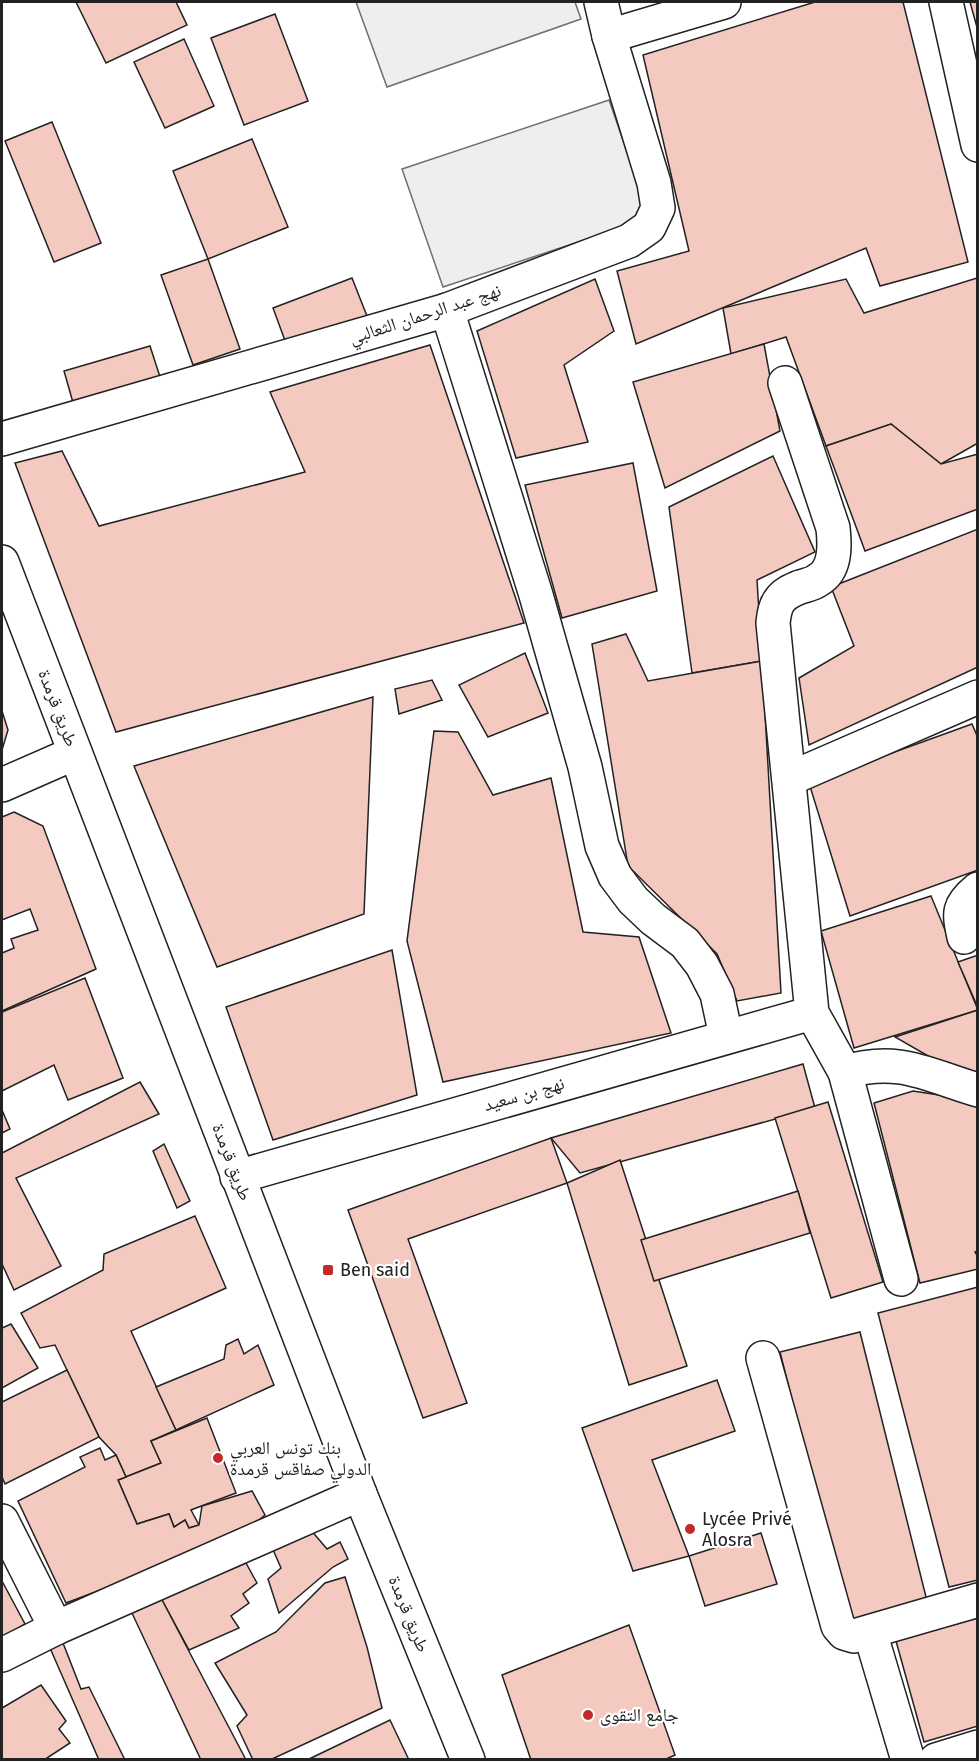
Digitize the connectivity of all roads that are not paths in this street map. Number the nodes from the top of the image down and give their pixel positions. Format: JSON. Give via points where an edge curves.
{"nodes":[{"id":1,"x":601,"y":2,"type":"edge"},
{"id":2,"x":724,"y":2,"type":"edge"},
{"id":3,"x":946,"y":2,"type":"edge"},
{"id":4,"x":609,"y":36,"type":"junction"},
{"id":5,"x":978,"y":145,"type":"edge"},
{"id":6,"x":447,"y":310,"type":"junction"},
{"id":7,"x":785,"y":383,"type":"dead end"},
{"id":8,"x":2,"y":439,"type":"edge"},
{"id":9,"x":2,"y":561,"type":"edge"},
{"id":10,"x":978,"y":697,"type":"edge"},
{"id":11,"x":75,"y":753,"type":"junction"},
{"id":12,"x":789,"y":779,"type":"junction"},
{"id":13,"x":2,"y":785,"type":"edge"},
{"id":14,"x":978,"y":889,"type":"edge"},
{"id":15,"x":964,"y":938,"type":"dead end"},
{"id":16,"x":812,"y":1013,"type":"junction"},
{"id":17,"x":726,"y":1036,"type":"junction"},
{"id":18,"x":845,"y":1072,"type":"junction"},
{"id":19,"x":978,"y":1090,"type":"edge"},
{"id":20,"x":237,"y":1177,"type":"junction"},
{"id":21,"x":902,"y":1279,"type":"dead end"},
{"id":22,"x":763,"y":1358,"type":"dead end"},
{"id":23,"x":360,"y":1494,"type":"junction"},
{"id":24,"x":2,"y":1521,"type":"edge"},
{"id":25,"x":978,"y":1600,"type":"edge"},
{"id":26,"x":56,"y":1628,"type":"junction"},
{"id":27,"x":870,"y":1632,"type":"junction"},
{"id":28,"x":2,"y":1655,"type":"edge"},
{"id":29,"x":978,"y":1747,"type":"edge"},
{"id":30,"x":468,"y":1760,"type":"edge"},
{"id":31,"x":908,"y":1760,"type":"edge"},
{"id":32,"x":936,"y":1760,"type":"edge"}],
"edges":[{"from":1,"to":4,"type":"street","name":"نهج عبد الرحمان الثعالبي"},
{"from":2,"to":4,"type":"street"},
{"from":3,"to":5,"type":"street"},
{"from":4,"to":6,"type":"street","name":"نهج عبد الرحمان الثعالبي","via":[[654,183],[658,208],[649,227],[629,241]]},
{"from":6,"to":8,"type":"street","name":"نهج عبد الرحمان الثعالبي"},
{"from":6,"to":17,"type":"street","via":[[536,595],[585,767],[602,846],[615,876],[633,900],[685,943],[702,965],[717,994]]},
{"from":7,"to":12,"type":"street","via":[[835,543],[828,570],[819,580],[780,599],[772,622]]},
{"from":9,"to":11,"type":"street","name":"طريق قرمدة"},
{"from":10,"to":12,"type":"street"},
{"from":11,"to":13,"type":"street"},
{"from":11,"to":20,"type":"street","name":"طريق قرمدة"},
{"from":12,"to":16,"type":"street"},
{"from":14,"to":15,"type":"street","via":[[966,899],[959,914]]},
{"from":16,"to":17,"type":"street","name":"نهج بن سعيد"},
{"from":16,"to":18,"type":"street"},
{"from":17,"to":20,"type":"street","name":"نهج بن سعيد"},
{"from":18,"to":19,"type":"street","via":[[865,1066],[907,1067]]},
{"from":18,"to":21,"type":"street"},
{"from":20,"to":23,"type":"street","name":"طريق قرمدة"},
{"from":22,"to":27,"type":"street","via":[[838,1626],[854,1636]]},
{"from":23,"to":26,"type":"street"},
{"from":23,"to":30,"type":"street","name":"طريق قرمدة"},
{"from":24,"to":26,"type":"street"},
{"from":25,"to":27,"type":"street"},
{"from":26,"to":28,"type":"street"},
{"from":27,"to":31,"type":"street"},
{"from":29,"to":32,"type":"street"}]}
